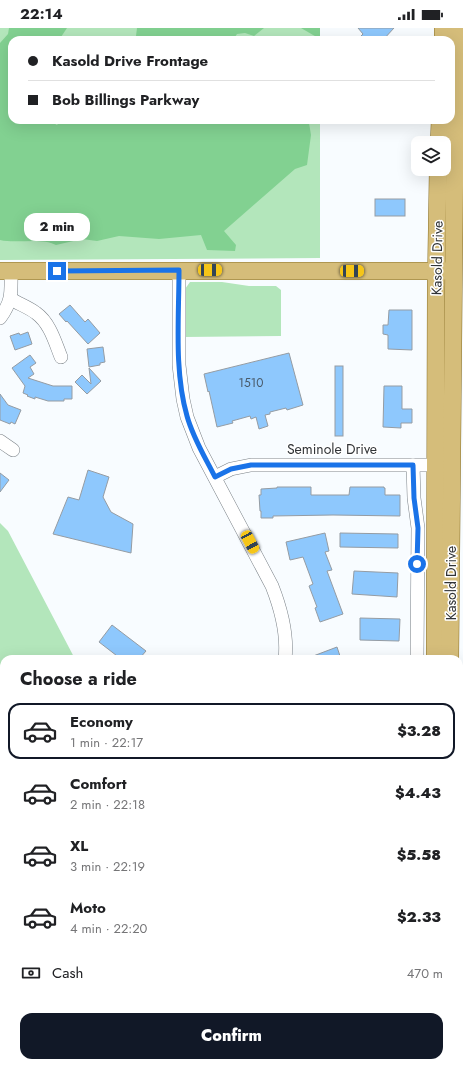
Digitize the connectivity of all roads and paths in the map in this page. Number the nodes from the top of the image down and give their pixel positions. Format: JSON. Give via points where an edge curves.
{"nodes":[{"id":1,"x":456,"y":28,"type":"edge"},
{"id":2,"x":440,"y":124,"type":"edge"},
{"id":3,"x":439,"y":136,"type":"edge"},
{"id":4,"x":438,"y":176,"type":"edge"},
{"id":5,"x":179,"y":270,"type":"junction"},
{"id":6,"x":6,"y":271,"type":"edge"},
{"id":7,"x":437,"y":271,"type":"junction"},
{"id":8,"x":460,"y":271,"type":"edge"},
{"id":9,"x":11,"y":299,"type":"junction"},
{"id":10,"x":0,"y":318,"type":"edge"},
{"id":11,"x":61,"y":357,"type":"dead end"},
{"id":12,"x":0,"y":441,"type":"edge"},
{"id":13,"x":13,"y":450,"type":"dead end"},
{"id":14,"x":413,"y":465,"type":"junction"},
{"id":15,"x":444,"y":465,"type":"junction"},
{"id":16,"x":215,"y":477,"type":"junction"},
{"id":17,"x":285,"y":655,"type":"edge"},
{"id":18,"x":417,"y":655,"type":"edge"},
{"id":19,"x":435,"y":655,"type":"edge"},
{"id":20,"x":450,"y":655,"type":"edge"}],
"edges":[{"from":1,"to":8,"type":"main road","name":"Kasold Drive"},
{"from":2,"to":3,"type":"main road"},
{"from":4,"to":7,"type":"main road","name":"Kasold Drive"},
{"from":5,"to":6,"type":"main road"},
{"from":5,"to":7,"type":"main road"},
{"from":5,"to":16,"type":"street","via":[[179,365],[183,399],[193,433]]},
{"from":6,"to":9,"type":"street"},
{"from":7,"to":8,"type":"main road"},
{"from":7,"to":15,"type":"main road","name":"Kasold Drive"},
{"from":8,"to":15,"type":"main road","name":"Kasold Drive"},
{"from":9,"to":10,"type":"street"},
{"from":9,"to":11,"type":"street","via":[[44,320]]},
{"from":12,"to":13,"type":"street"},
{"from":14,"to":15,"type":"street","name":"Seminole Drive"},
{"from":14,"to":16,"type":"street","name":"Seminole Drive","via":[[251,465],[231,469]]},
{"from":14,"to":18,"type":"street","via":[[418,528]]},
{"from":15,"to":19,"type":"main road","name":"Kasold Drive"},
{"from":15,"to":20,"type":"main road","name":"Kasold Drive"},
{"from":16,"to":17,"type":"street","via":[[274,590],[284,631]]}]}
